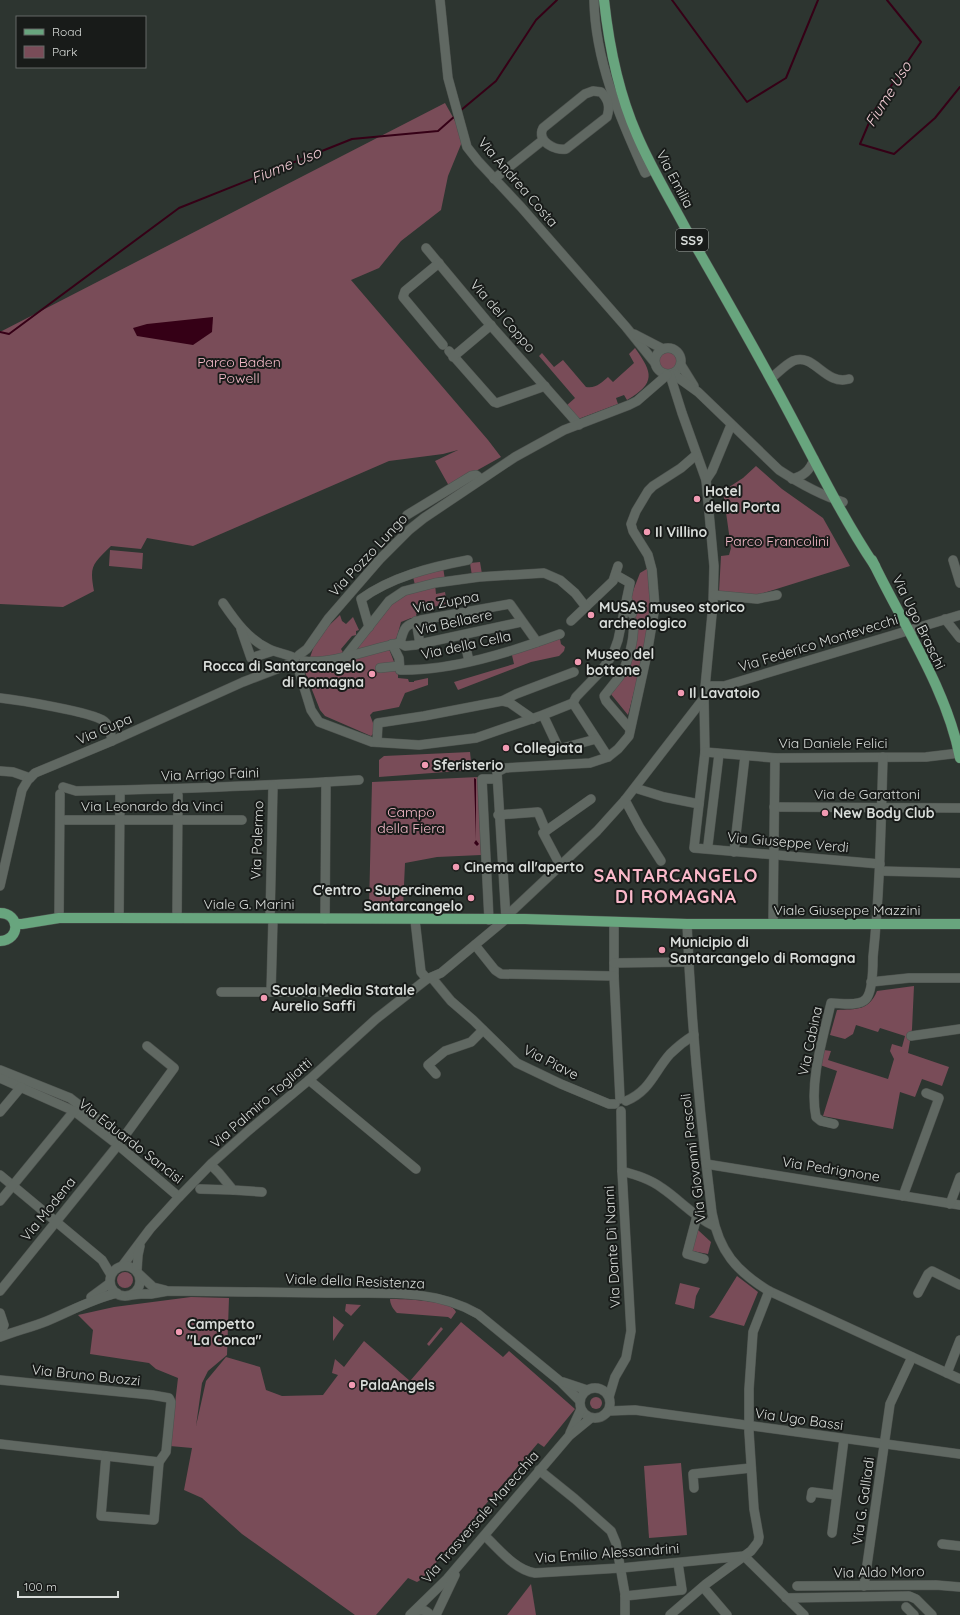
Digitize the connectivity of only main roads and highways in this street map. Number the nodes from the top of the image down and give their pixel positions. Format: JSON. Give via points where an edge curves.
{"nodes":[{"id":1,"x":604,"y":3,"type":"edge"},
{"id":2,"x":814,"y":460,"type":"joint"},
{"id":3,"x":836,"y":500,"type":"junction"},
{"id":4,"x":875,"y":566,"type":"junction"},
{"id":5,"x":960,"y":755,"type":"edge"},
{"id":6,"x":0,"y":913,"type":"edge"},
{"id":7,"x":614,"y":922,"type":"joint"},
{"id":8,"x":15,"y":924,"type":"junction"},
{"id":9,"x":960,"y":924,"type":"edge"},
{"id":10,"x":0,"y":941,"type":"edge"}],
"edges":[{"from":1,"to":2,"type":"main road","name":"Via Emilia","number":"SS9","via":[[613,60],[637,135],[653,169],[771,378]]},
{"from":2,"to":3,"type":"main road","name":"Via Ugo Braschi"},
{"from":3,"to":4,"type":"main road","name":"Via Ugo Braschi"},
{"from":3,"to":4,"type":"main road","name":"Via Ugo Braschi","via":[[862,537]]},
{"from":4,"to":5,"type":"main road","name":"Via Ugo Braschi","via":[[909,630],[946,710]]},
{"from":6,"to":8,"type":"main road","via":[[11,916]]},
{"from":7,"to":8,"type":"main road","name":"Viale G. Marini","via":[[506,915],[489,920],[60,918]]},
{"from":7,"to":9,"type":"main road","name":"Viale Giuseppe Mazzini"},
{"from":8,"to":10,"type":"main road","via":[[12,937]]}]}
